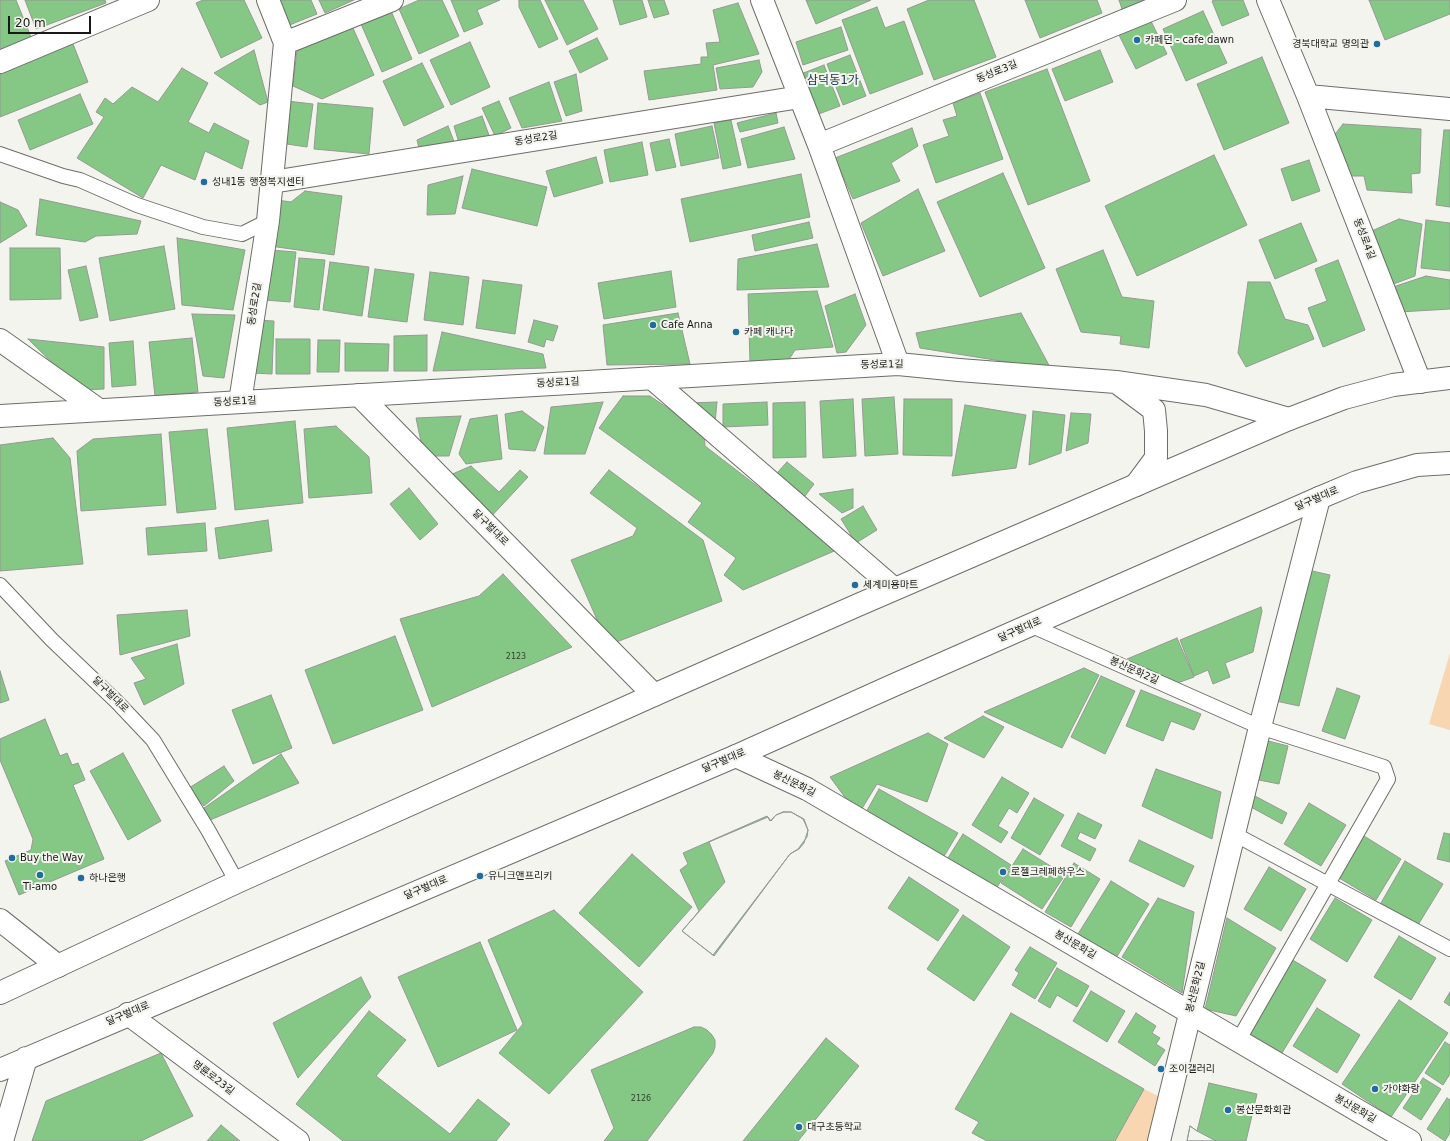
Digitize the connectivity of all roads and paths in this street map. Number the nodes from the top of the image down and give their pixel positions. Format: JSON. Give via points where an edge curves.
{"nodes":[{"id":1,"x":148,"y":0,"type":"edge"},
{"id":2,"x":268,"y":0,"type":"edge"},
{"id":3,"x":392,"y":0,"type":"edge"},
{"id":4,"x":762,"y":0,"type":"edge"},
{"id":5,"x":1175,"y":0,"type":"edge"},
{"id":6,"x":1268,"y":0,"type":"edge"},
{"id":7,"x":285,"y":42,"type":"junction"},
{"id":8,"x":0,"y":62,"type":"edge"},
{"id":9,"x":1308,"y":96,"type":"junction"},
{"id":10,"x":800,"y":97,"type":"junction"},
{"id":11,"x":1450,"y":109,"type":"edge"},
{"id":12,"x":819,"y":145,"type":"junction"},
{"id":13,"x":0,"y":154,"type":"edge"},
{"id":14,"x":272,"y":182,"type":"junction"},
{"id":15,"x":268,"y":221,"type":"junction"},
{"id":16,"x":0,"y":340,"type":"edge"},
{"id":17,"x":898,"y":364,"type":"junction"},
{"id":18,"x":651,"y":378,"type":"junction"},
{"id":19,"x":1450,"y":378,"type":"edge"},
{"id":20,"x":1116,"y":382,"type":"junction"},
{"id":21,"x":1420,"y":382,"type":"junction"},
{"id":22,"x":358,"y":395,"type":"junction"},
{"id":23,"x":240,"y":402,"type":"junction"},
{"id":24,"x":98,"y":410,"type":"junction"},
{"id":25,"x":0,"y":416,"type":"edge"},
{"id":26,"x":1289,"y":419,"type":"junction"},
{"id":27,"x":1450,"y":462,"type":"edge"},
{"id":28,"x":1136,"y":485,"type":"junction"},
{"id":29,"x":1319,"y":498,"type":"junction"},
{"id":30,"x":0,"y":586,"type":"edge"},
{"id":31,"x":895,"y":588,"type":"junction"},
{"id":32,"x":1030,"y":625,"type":"junction"},
{"id":33,"x":654,"y":695,"type":"junction"},
{"id":34,"x":1260,"y":727,"type":"junction"},
{"id":35,"x":736,"y":756,"type":"junction"},
{"id":36,"x":1234,"y":834,"type":"junction"},
{"id":37,"x":237,"y":882,"type":"junction"},
{"id":38,"x":1327,"y":884,"type":"junction"},
{"id":39,"x":0,"y":920,"type":"edge"},
{"id":40,"x":1450,"y":950,"type":"edge"},
{"id":41,"x":58,"y":966,"type":"junction"},
{"id":42,"x":0,"y":993,"type":"edge"},
{"id":43,"x":1190,"y":1012,"type":"junction"},
{"id":44,"x":128,"y":1014,"type":"junction"},
{"id":45,"x":1238,"y":1040,"type":"junction"},
{"id":46,"x":26,"y":1058,"type":"junction"},
{"id":47,"x":0,"y":1070,"type":"edge"},
{"id":48,"x":2,"y":1141,"type":"edge"},
{"id":49,"x":298,"y":1141,"type":"edge"},
{"id":50,"x":1159,"y":1141,"type":"edge"},
{"id":51,"x":1410,"y":1141,"type":"edge"}],
"edges":[{"from":1,"to":8,"type":"street"},
{"from":2,"to":7,"type":"street","name":"동성로2길"},
{"from":3,"to":7,"type":"street"},
{"from":4,"to":10,"type":"street"},
{"from":5,"to":12,"type":"street","name":"동성로3길"},
{"from":6,"to":9,"type":"street","name":"동성로4길"},
{"from":7,"to":14,"type":"street","name":"동성로2길"},
{"from":9,"to":11,"type":"street"},
{"from":9,"to":21,"type":"street","name":"동성로4길"},
{"from":10,"to":12,"type":"street"},
{"from":10,"to":14,"type":"street","name":"동성로2길"},
{"from":12,"to":17,"type":"street"},
{"from":13,"to":15,"type":"lane","via":[[80,180],[137,205],[203,227],[242,234]]},
{"from":14,"to":15,"type":"street","name":"동성로2길"},
{"from":15,"to":23,"type":"street","name":"동성로2길"},
{"from":16,"to":24,"type":"street"},
{"from":17,"to":18,"type":"street","name":"동성로1길"},
{"from":17,"to":20,"type":"street","name":"동성로1길"},
{"from":18,"to":22,"type":"street","name":"동성로1길"},
{"from":18,"to":31,"type":"street"},
{"from":19,"to":21,"type":"street"},
{"from":20,"to":26,"type":"street","name":"동성로1길","via":[[1206,396]]},
{"from":20,"to":28,"type":"street","via":[[1154,410],[1156,458]]},
{"from":21,"to":26,"type":"street","via":[[1344,398]]},
{"from":22,"to":23,"type":"street","name":"동성로1길"},
{"from":22,"to":33,"type":"street","name":"달구벌대로"},
{"from":23,"to":24,"type":"street","name":"동성로1길"},
{"from":24,"to":25,"type":"street","name":"동성로1길"},
{"from":26,"to":28,"type":"street"},
{"from":27,"to":29,"type":"street","name":"달구벌대로","via":[[1417,465],[1357,482]]},
{"from":28,"to":31,"type":"street"},
{"from":29,"to":32,"type":"street","name":"달구벌대로"},
{"from":29,"to":34,"type":"street","name":"봉산문화2길"},
{"from":30,"to":37,"type":"lane","name":"달구벌대로","via":[[152,740]]},
{"from":31,"to":33,"type":"street"},
{"from":32,"to":34,"type":"lane","name":"봉산문화2길"},
{"from":32,"to":35,"type":"street","name":"달구벌대로"},
{"from":33,"to":37,"type":"street"},
{"from":34,"to":36,"type":"street","name":"봉산문화2길"},
{"from":34,"to":38,"type":"lane","name":"봉산문화2길","via":[[1384,767],[1388,779]]},
{"from":35,"to":43,"type":"street","name":"봉산문화길","via":[[807,789]]},
{"from":35,"to":44,"type":"street","name":"달구벌대로"},
{"from":36,"to":38,"type":"lane"},
{"from":36,"to":43,"type":"street","name":"봉산문화2길"},
{"from":37,"to":41,"type":"street"},
{"from":38,"to":40,"type":"lane"},
{"from":38,"to":45,"type":"lane"},
{"from":39,"to":41,"type":"street"},
{"from":41,"to":42,"type":"street"},
{"from":43,"to":45,"type":"street","name":"봉산문화길"},
{"from":43,"to":50,"type":"street","name":"봉산문화2길"},
{"from":44,"to":46,"type":"street","name":"달구벌대로"},
{"from":44,"to":49,"type":"street","name":"명륜로23길"},
{"from":45,"to":51,"type":"street","name":"봉산문화길"},
{"from":46,"to":47,"type":"street","name":"달구벌대로"},
{"from":46,"to":48,"type":"street"}]}
